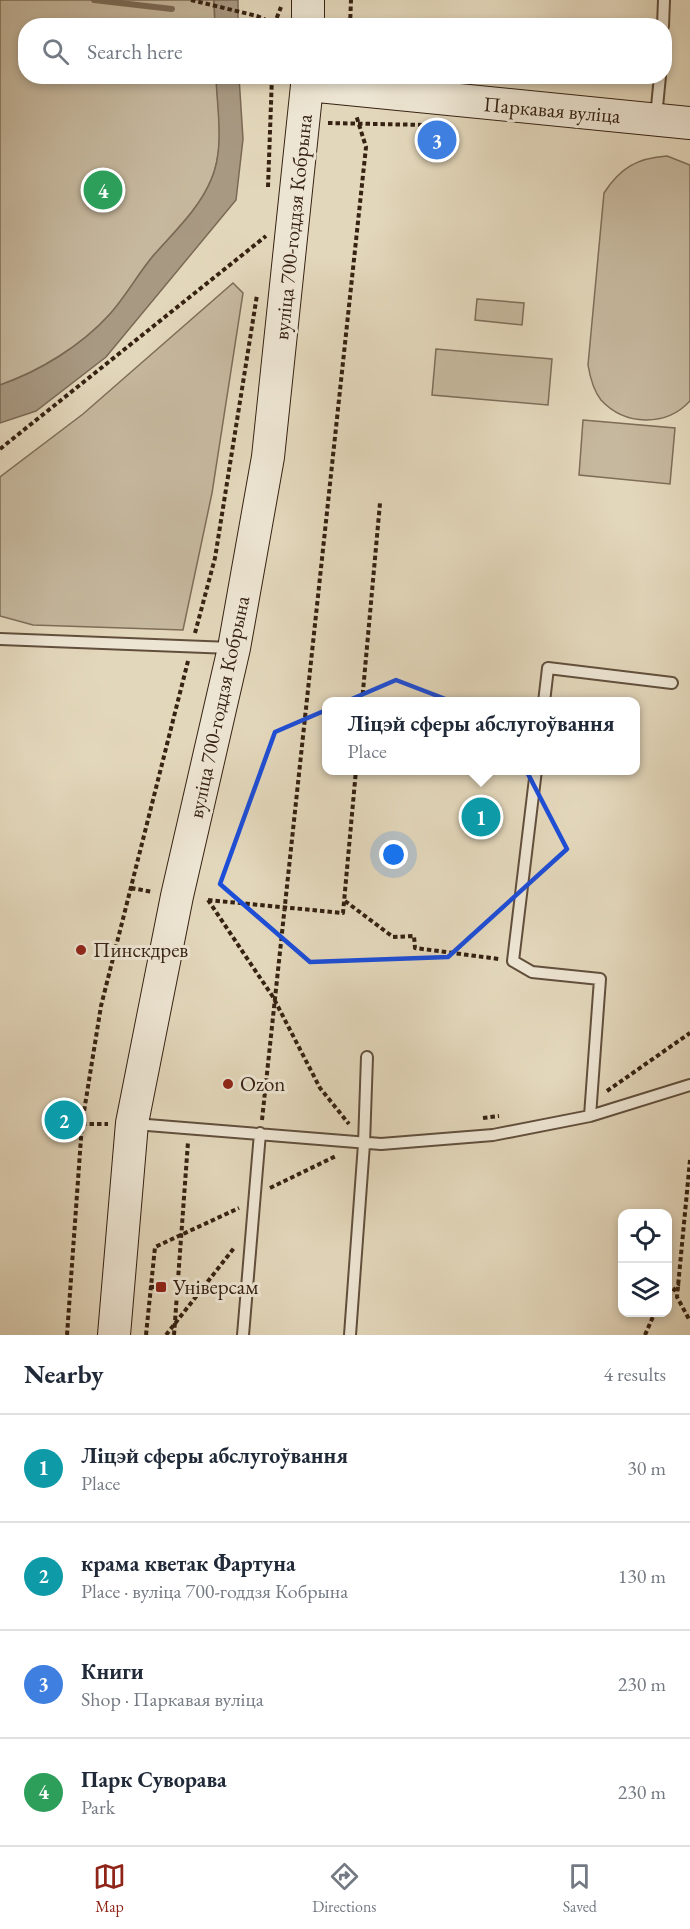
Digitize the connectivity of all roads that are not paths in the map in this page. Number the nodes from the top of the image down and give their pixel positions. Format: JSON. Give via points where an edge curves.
{"nodes":[{"id":1,"x":308,"y":0,"type":"edge"},
{"id":2,"x":664,"y":0,"type":"edge"},
{"id":3,"x":308,"y":18,"type":"edge"},
{"id":4,"x":663,"y":18,"type":"edge"},
{"id":5,"x":308,"y":84,"type":"edge"},
{"id":6,"x":322,"y":84,"type":"edge"},
{"id":7,"x":659,"y":84,"type":"edge"},
{"id":8,"x":656,"y":120,"type":"junction"},
{"id":9,"x":690,"y":123,"type":"edge"},
{"id":10,"x":0,"y":639,"type":"edge"},
{"id":11,"x":234,"y":648,"type":"junction"},
{"id":12,"x":672,"y":684,"type":"dead end"},
{"id":13,"x":545,"y":697,"type":"edge"},
{"id":14,"x":536,"y":775,"type":"edge"},
{"id":15,"x":368,"y":1057,"type":"dead end"},
{"id":16,"x":690,"y":1085,"type":"edge"},
{"id":17,"x":590,"y":1116,"type":"junction"},
{"id":18,"x":132,"y":1123,"type":"junction"},
{"id":19,"x":260,"y":1133,"type":"junction"},
{"id":20,"x":364,"y":1144,"type":"junction"},
{"id":21,"x":114,"y":1335,"type":"edge"},
{"id":22,"x":243,"y":1335,"type":"edge"},
{"id":23,"x":350,"y":1335,"type":"edge"}],
"edges":[{"from":1,"to":3,"type":"street"},
{"from":2,"to":4,"type":"lane"},
{"from":5,"to":11,"type":"street","name":"вуліца 700-годдзя Кобрына","via":[[268,457]]},
{"from":6,"to":8,"type":"street","name":"Паркавая вуліца","via":[[349,90]]},
{"from":7,"to":8,"type":"lane"},
{"from":8,"to":9,"type":"street","name":"Паркавая вуліца"},
{"from":10,"to":11,"type":"lane"},
{"from":11,"to":18,"type":"street","name":"вуліца 700-годдзя Кобрына","via":[[177,896]]},
{"from":12,"to":13,"type":"lane","via":[[548,668]]},
{"from":14,"to":17,"type":"lane","via":[[513,961],[532,972],[600,979]]},
{"from":15,"to":20,"type":"lane"},
{"from":16,"to":17,"type":"lane"},
{"from":17,"to":20,"type":"lane","via":[[493,1135]]},
{"from":18,"to":19,"type":"lane"},
{"from":18,"to":21,"type":"street","name":"вуліца 700-годдзя Кобрына"},
{"from":19,"to":20,"type":"lane"},
{"from":19,"to":22,"type":"lane"},
{"from":20,"to":23,"type":"lane"}]}
